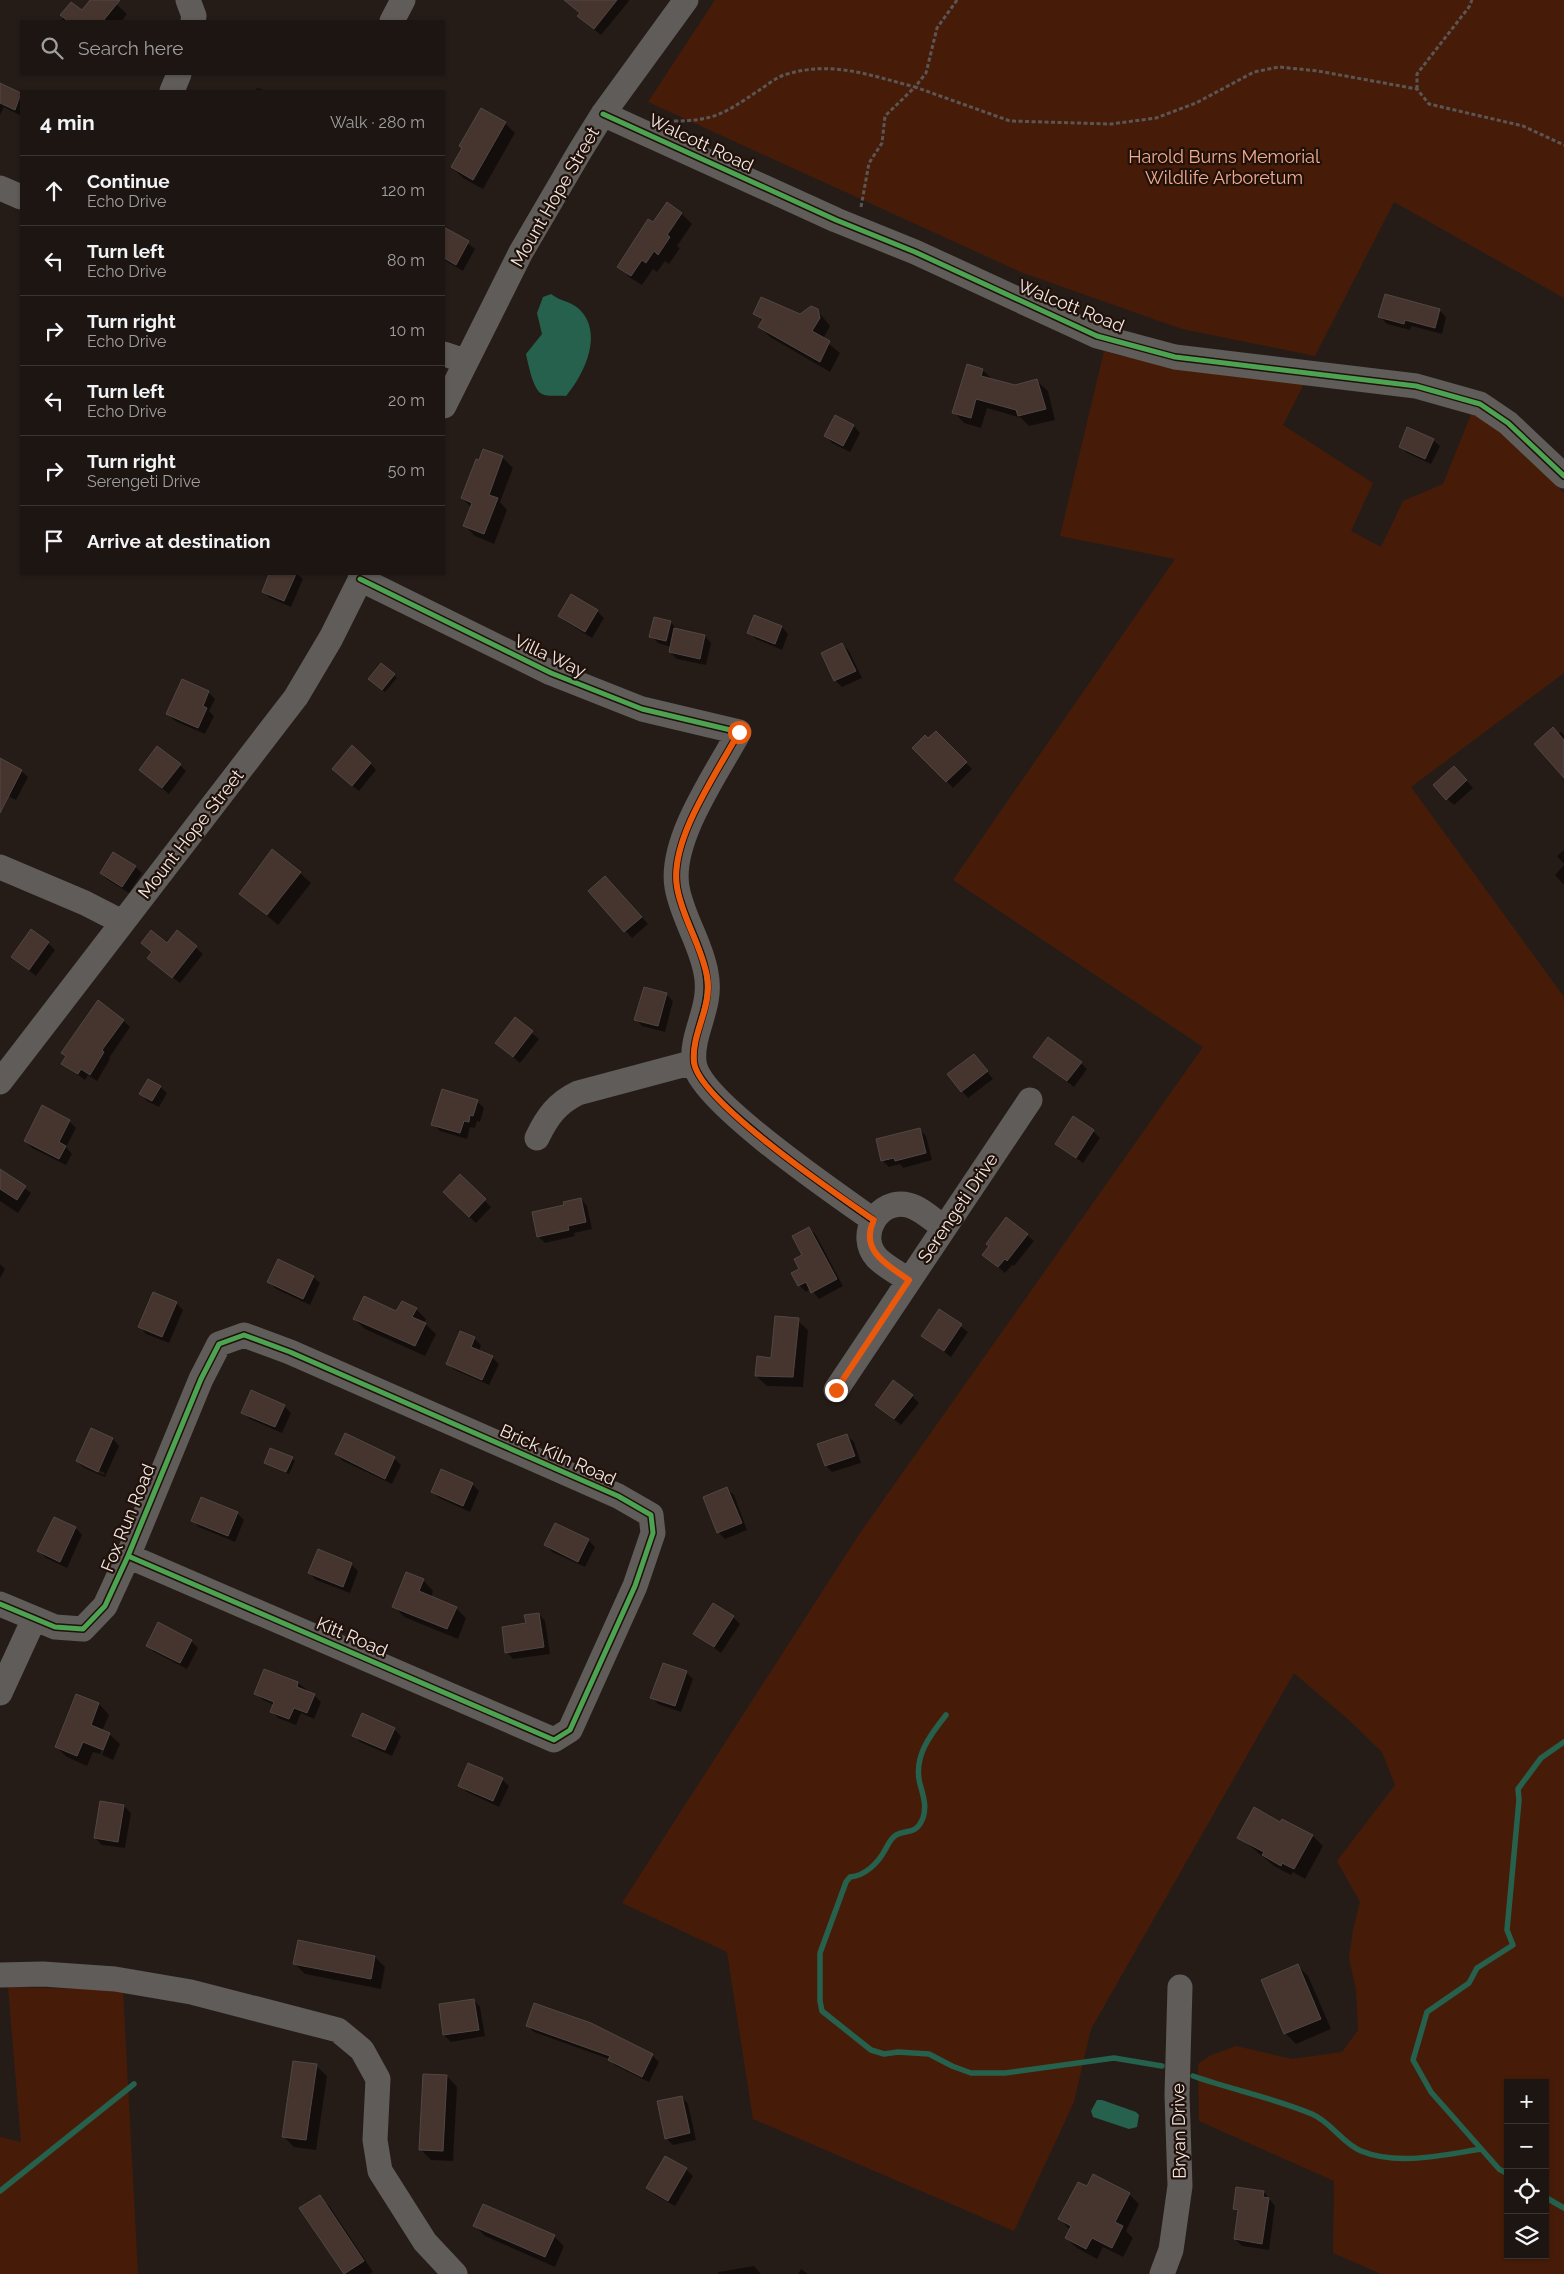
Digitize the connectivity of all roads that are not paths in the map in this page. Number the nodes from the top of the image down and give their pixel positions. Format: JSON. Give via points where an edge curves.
{"nodes":[{"id":1,"x":188,"y":0,"type":"edge"},
{"id":2,"x":403,"y":0,"type":"edge"},
{"id":3,"x":686,"y":0,"type":"edge"},
{"id":4,"x":193,"y":20,"type":"edge"},
{"id":5,"x":393,"y":20,"type":"edge"},
{"id":6,"x":179,"y":75,"type":"edge"},
{"id":7,"x":172,"y":90,"type":"edge"},
{"id":8,"x":603,"y":114,"type":"junction"},
{"id":9,"x":0,"y":188,"type":"edge"},
{"id":10,"x":20,"y":197,"type":"edge"},
{"id":11,"x":455,"y":357,"type":"edge"},
{"id":12,"x":445,"y":402,"type":"edge"},
{"id":13,"x":1564,"y":476,"type":"edge"},
{"id":14,"x":362,"y":576,"type":"edge"},
{"id":15,"x":0,"y":867,"type":"edge"},
{"id":16,"x":122,"y":922,"type":"junction"},
{"id":17,"x":694,"y":1062,"type":"junction"},
{"id":18,"x":0,"y":1082,"type":"edge"},
{"id":19,"x":1030,"y":1100,"type":"dead end"},
{"id":20,"x":537,"y":1138,"type":"dead end"},
{"id":21,"x":874,"y":1220,"type":"junction"},
{"id":22,"x":944,"y":1228,"type":"junction"},
{"id":23,"x":909,"y":1280,"type":"junction"},
{"id":24,"x":232,"y":1339,"type":"joint"},
{"id":25,"x":836,"y":1390,"type":"dead end"},
{"id":26,"x":128,"y":1556,"type":"junction"},
{"id":27,"x":0,"y":1604,"type":"edge"},
{"id":28,"x":34,"y":1619,"type":"junction"},
{"id":29,"x":0,"y":1693,"type":"edge"},
{"id":30,"x":565,"y":1734,"type":"joint"},
{"id":31,"x":0,"y":1975,"type":"edge"},
{"id":32,"x":1180,"y":1987,"type":"dead end"},
{"id":33,"x":455,"y":2274,"type":"edge"},
{"id":34,"x":1162,"y":2274,"type":"edge"}],
"edges":[{"from":1,"to":4,"type":"street"},
{"from":2,"to":5,"type":"street"},
{"from":3,"to":8,"type":"street","name":"Mount Hope Street"},
{"from":6,"to":7,"type":"street"},
{"from":8,"to":11,"type":"street","name":"Mount Hope Street"},
{"from":8,"to":13,"type":"street","name":"Walcott Road","via":[[1097,336],[1175,358],[1416,386],[1480,404],[1508,423]]},
{"from":9,"to":10,"type":"street"},
{"from":11,"to":12,"type":"street","name":"Mount Hope Street"},
{"from":14,"to":16,"type":"street","name":"Mount Hope Street","via":[[296,697]]},
{"from":14,"to":17,"type":"street","name":"Villa Way","via":[[551,674],[642,709],[739,732],[686,829],[678,848],[675,868],[677,887],[702,955],[708,984]]},
{"from":15,"to":16,"type":"street"},
{"from":16,"to":18,"type":"street","name":"Mount Hope Street"},
{"from":17,"to":20,"type":"street","via":[[565,1099],[554,1108]]},
{"from":17,"to":21,"type":"street","via":[[708,1088],[766,1142]]},
{"from":19,"to":22,"type":"street","name":"Serengeti Drive"},
{"from":21,"to":22,"type":"street","via":[[885,1208],[909,1205]]},
{"from":21,"to":23,"type":"street","via":[[869,1238],[871,1249]]},
{"from":22,"to":23,"type":"street","name":"Serengeti Drive"},
{"from":23,"to":25,"type":"street","name":"Serengeti Drive"},
{"from":24,"to":26,"type":"street","name":"Fox Run Road","via":[[219,1344],[201,1379]]},
{"from":24,"to":30,"type":"street","name":"Brick Kiln Road","via":[[244,1334],[290,1352],[618,1496],[651,1515],[653,1533],[635,1586],[596,1677]]},
{"from":26,"to":28,"type":"street","name":"Fox Run Road","via":[[105,1606],[83,1629],[55,1627]]},
{"from":26,"to":30,"type":"street","name":"Kitt Road","via":[[554,1740]]},
{"from":27,"to":28,"type":"street","name":"Fox Run Road"},
{"from":28,"to":29,"type":"street"},
{"from":31,"to":33,"type":"street","via":[[115,1979],[191,1992],[338,2030],[362,2050],[378,2079],[375,2140],[380,2172],[425,2242]]},
{"from":32,"to":34,"type":"street","name":"Bryan Drive","via":[[1177,2095],[1180,2186],[1171,2250]]}]}
